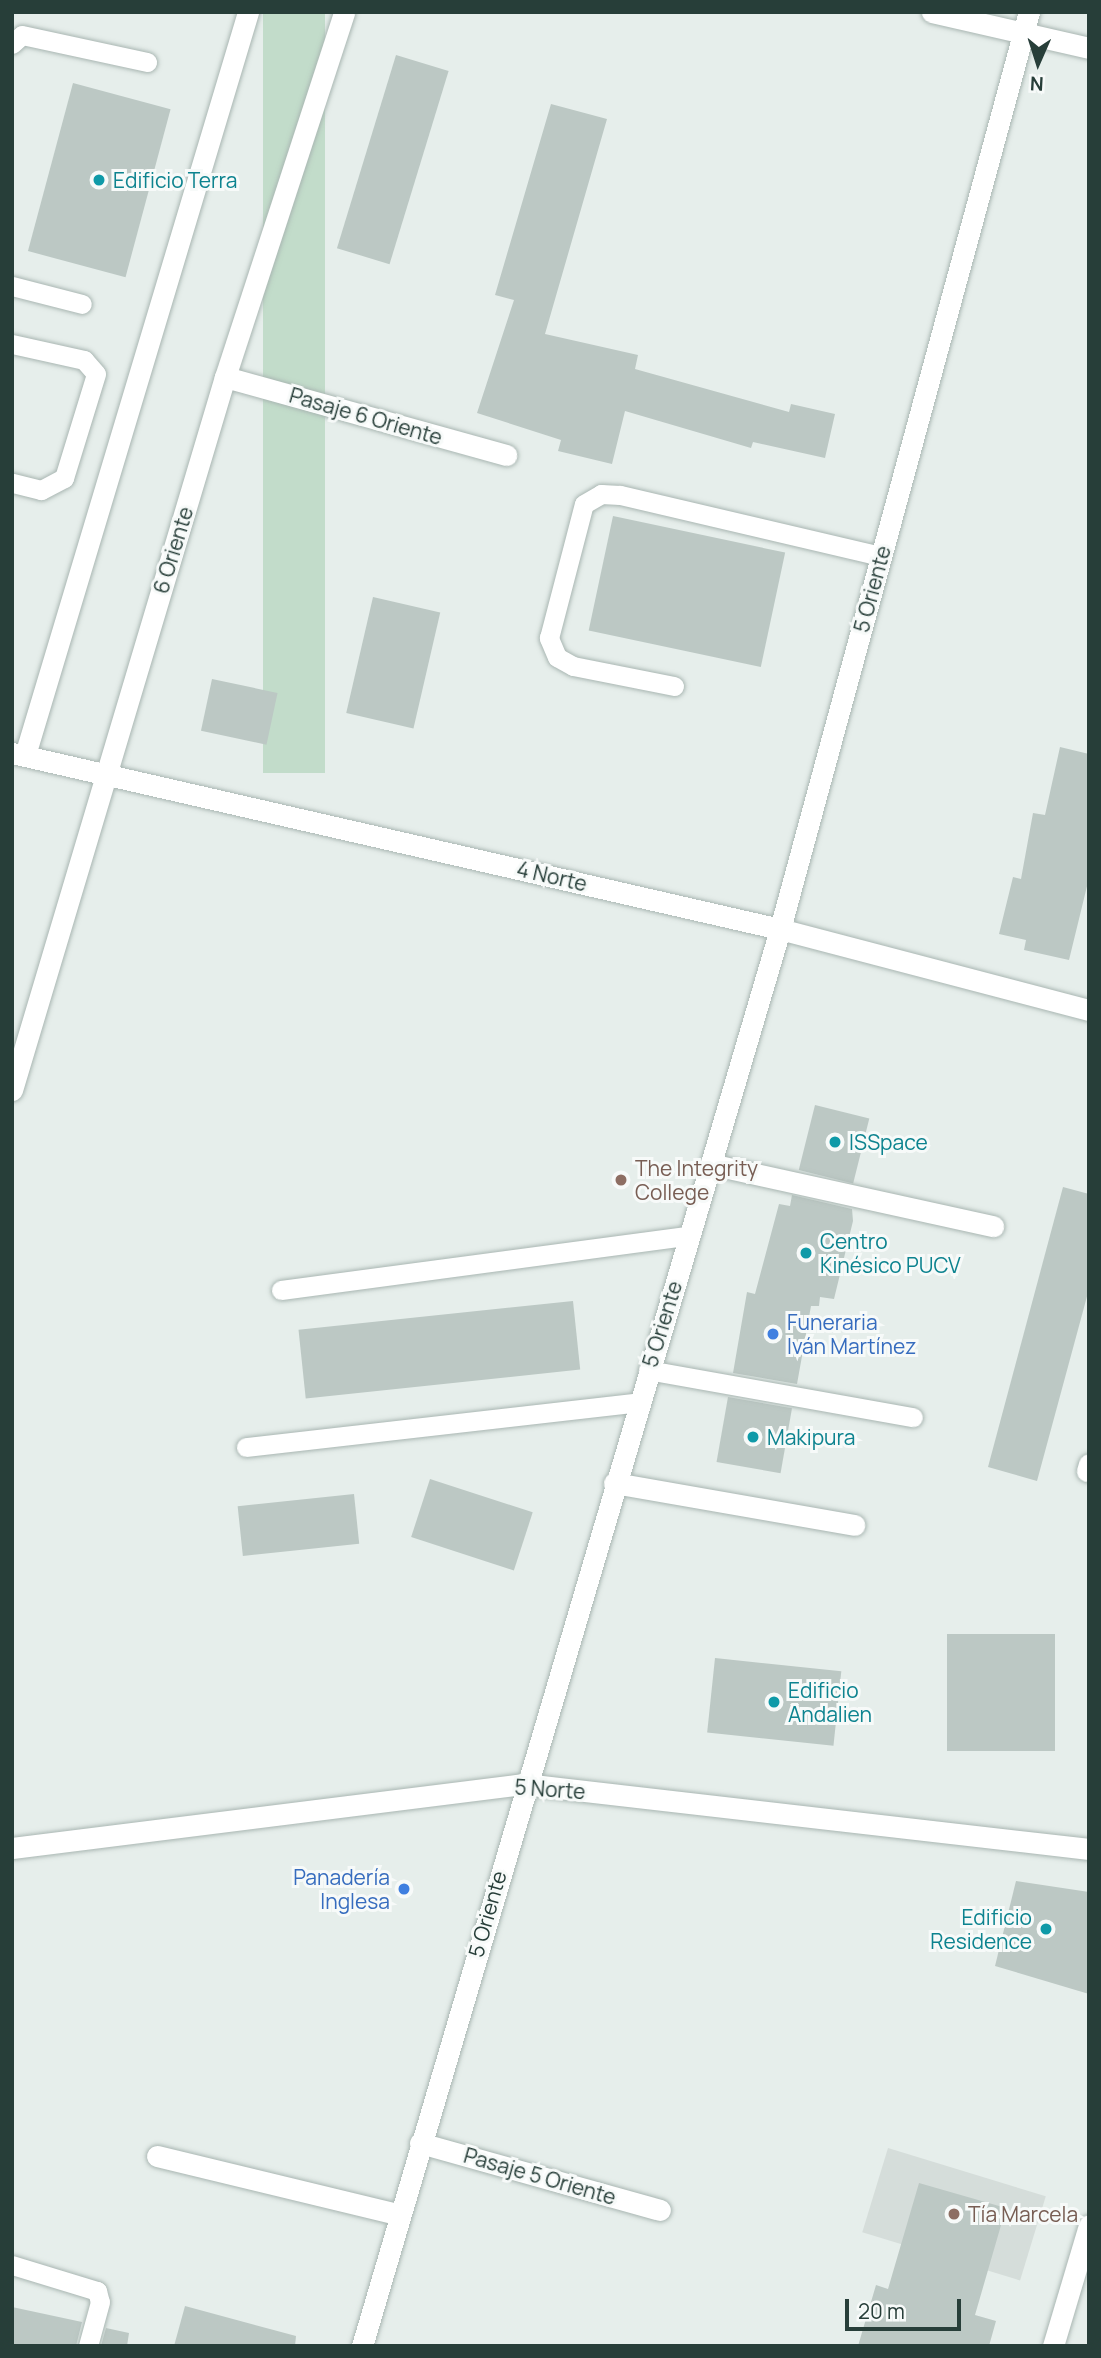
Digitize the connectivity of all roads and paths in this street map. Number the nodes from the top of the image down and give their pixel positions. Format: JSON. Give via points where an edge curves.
{"nodes":[{"id":1,"x":248,"y":12,"type":"edge"},
{"id":2,"x":344,"y":12,"type":"edge"},
{"id":3,"x":932,"y":12,"type":"edge"},
{"id":4,"x":1026,"y":22,"type":"edge"},
{"id":5,"x":12,"y":44,"type":"edge"},
{"id":6,"x":1089,"y":48,"type":"edge"},
{"id":7,"x":147,"y":62,"type":"dead end"},
{"id":8,"x":12,"y":286,"type":"edge"},
{"id":9,"x":82,"y":304,"type":"dead end"},
{"id":10,"x":12,"y":344,"type":"edge"},
{"id":11,"x":225,"y":377,"type":"junction"},
{"id":12,"x":506,"y":455,"type":"dead end"},
{"id":13,"x":12,"y":483,"type":"edge"},
{"id":14,"x":881,"y":556,"type":"junction"},
{"id":15,"x":674,"y":686,"type":"dead end"},
{"id":16,"x":19,"y":754,"type":"edge"},
{"id":17,"x":104,"y":774,"type":"junction"},
{"id":18,"x":780,"y":929,"type":"junction"},
{"id":19,"x":1089,"y":1010,"type":"edge"},
{"id":20,"x":12,"y":1090,"type":"edge"},
{"id":21,"x":710,"y":1164,"type":"junction"},
{"id":22,"x":993,"y":1226,"type":"dead end"},
{"id":23,"x":688,"y":1236,"type":"junction"},
{"id":24,"x":282,"y":1290,"type":"dead end"},
{"id":25,"x":648,"y":1370,"type":"junction"},
{"id":26,"x":639,"y":1402,"type":"junction"},
{"id":27,"x":913,"y":1417,"type":"dead end"},
{"id":28,"x":246,"y":1447,"type":"dead end"},
{"id":29,"x":614,"y":1483,"type":"junction"},
{"id":30,"x":854,"y":1525,"type":"dead end"},
{"id":31,"x":524,"y":1784,"type":"junction"},
{"id":32,"x":12,"y":1848,"type":"edge"},
{"id":33,"x":1089,"y":1849,"type":"edge"},
{"id":34,"x":420,"y":2143,"type":"junction"},
{"id":35,"x":157,"y":2156,"type":"dead end"},
{"id":36,"x":660,"y":2210,"type":"dead end"},
{"id":37,"x":400,"y":2215,"type":"junction"},
{"id":38,"x":1089,"y":2225,"type":"edge"},
{"id":39,"x":12,"y":2265,"type":"edge"},
{"id":40,"x":366,"y":2345,"type":"edge"},
{"id":41,"x":88,"y":2346,"type":"edge"},
{"id":42,"x":1053,"y":2346,"type":"edge"}],
"edges":[{"from":1,"to":16,"type":"street"},
{"from":2,"to":11,"type":"street","name":"6 Oriente"},
{"from":3,"to":4,"type":"street"},
{"from":4,"to":6,"type":"street"},
{"from":4,"to":14,"type":"street","name":"5 Oriente"},
{"from":5,"to":7,"type":"lane","via":[[22,35]]},
{"from":8,"to":9,"type":"lane"},
{"from":10,"to":13,"type":"lane","via":[[84,360],[96,374],[64,478],[41,489]]},
{"from":11,"to":12,"type":"street","name":"Pasaje 6 Oriente"},
{"from":11,"to":17,"type":"street","name":"6 Oriente"},
{"from":14,"to":15,"type":"lane","via":[[620,495],[601,494],[584,504],[550,638],[556,657],[573,666]]},
{"from":14,"to":18,"type":"street","name":"5 Oriente"},
{"from":16,"to":17,"type":"street","name":"4 Norte"},
{"from":17,"to":18,"type":"street","name":"4 Norte"},
{"from":17,"to":20,"type":"street","name":"6 Oriente"},
{"from":18,"to":19,"type":"street","name":"4 Norte"},
{"from":18,"to":21,"type":"street","name":"5 Oriente"},
{"from":21,"to":22,"type":"street"},
{"from":21,"to":23,"type":"street","name":"5 Oriente"},
{"from":23,"to":24,"type":"lane"},
{"from":23,"to":25,"type":"street","name":"5 Oriente"},
{"from":25,"to":26,"type":"street","name":"5 Oriente"},
{"from":25,"to":27,"type":"lane"},
{"from":26,"to":28,"type":"lane"},
{"from":26,"to":29,"type":"street","name":"5 Oriente"},
{"from":29,"to":30,"type":"street"},
{"from":29,"to":31,"type":"street","name":"5 Oriente"},
{"from":31,"to":32,"type":"street","name":"5 Norte"},
{"from":31,"to":33,"type":"street","name":"5 Norte"},
{"from":31,"to":34,"type":"street","name":"5 Oriente"},
{"from":34,"to":36,"type":"street","name":"Pasaje 5 Oriente"},
{"from":34,"to":37,"type":"street","name":"5 Oriente"},
{"from":35,"to":37,"type":"street"},
{"from":37,"to":40,"type":"street","name":"5 Oriente"},
{"from":38,"to":42,"type":"street"},
{"from":39,"to":41,"type":"lane","via":[[97,2291],[100,2302]]}]}
